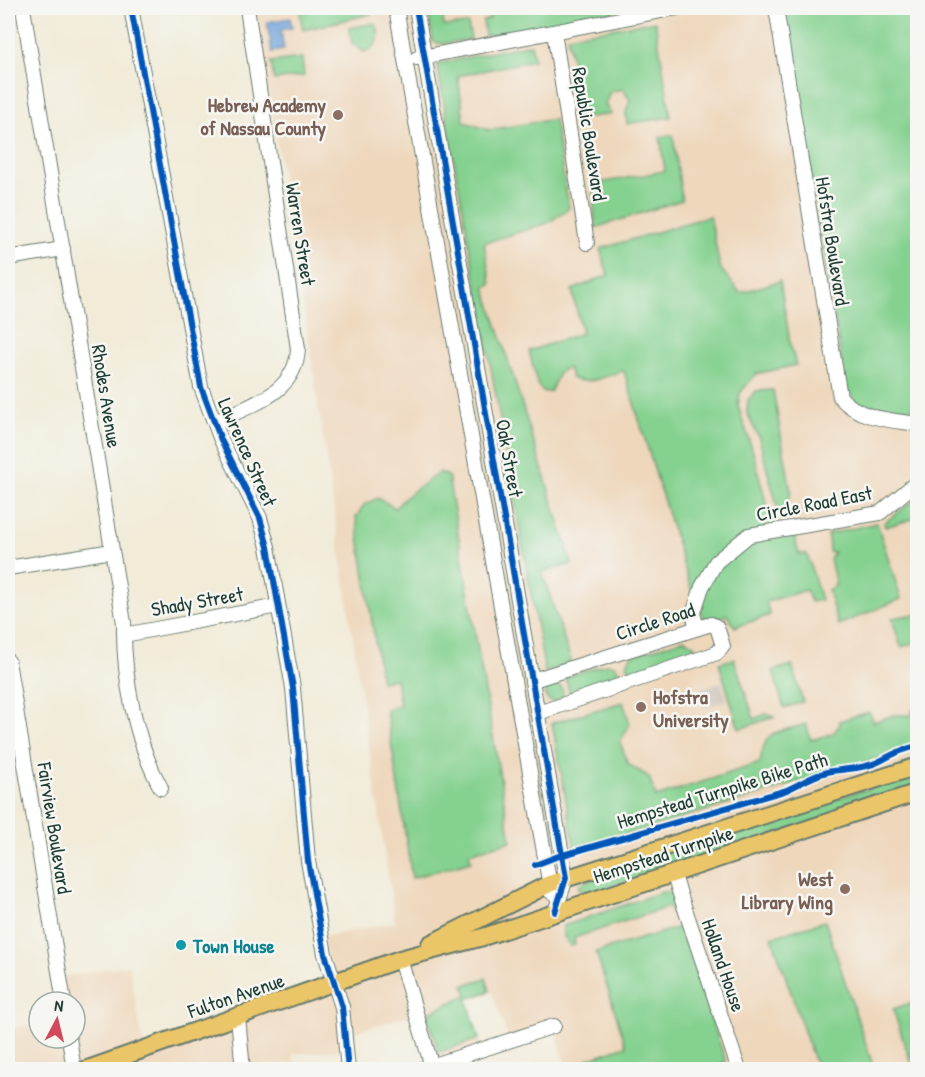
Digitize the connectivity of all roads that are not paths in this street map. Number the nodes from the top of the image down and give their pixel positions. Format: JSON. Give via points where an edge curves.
{"nodes":[{"id":1,"x":23,"y":8,"type":"edge"},
{"id":2,"x":130,"y":8,"type":"edge"},
{"id":3,"x":247,"y":8,"type":"edge"},
{"id":4,"x":396,"y":8,"type":"edge"},
{"id":5,"x":416,"y":8,"type":"edge"},
{"id":6,"x":677,"y":8,"type":"edge"},
{"id":7,"x":776,"y":8,"type":"edge"},
{"id":8,"x":554,"y":32,"type":"junction"},
{"id":9,"x":424,"y":56,"type":"junction"},
{"id":10,"x":404,"y":60,"type":"junction"},
{"id":11,"x":587,"y":243,"type":"dead end"},
{"id":12,"x":63,"y":249,"type":"junction"},
{"id":13,"x":8,"y":258,"type":"edge"},
{"id":14,"x":478,"y":369,"type":"junction"},
{"id":15,"x":460,"y":372,"type":"junction"},
{"id":16,"x":215,"y":422,"type":"junction"},
{"id":17,"x":918,"y":424,"type":"edge"},
{"id":18,"x":918,"y":481,"type":"edge"},
{"id":19,"x":112,"y":551,"type":"junction"},
{"id":20,"x":8,"y":568,"type":"edge"},
{"id":21,"x":278,"y":606,"type":"junction"},
{"id":22,"x":697,"y":628,"type":"junction"},
{"id":23,"x":124,"y":634,"type":"junction"},
{"id":24,"x":8,"y":661,"type":"edge"},
{"id":25,"x":532,"y":680,"type":"junction"},
{"id":26,"x":538,"y":713,"type":"junction"},
{"id":27,"x":918,"y":766,"type":"edge"},
{"id":28,"x":160,"y":788,"type":"dead end"},
{"id":29,"x":918,"y":792,"type":"edge"},
{"id":30,"x":673,"y":873,"type":"junction"},
{"id":31,"x":566,"y":879,"type":"junction"},
{"id":32,"x":549,"y":884,"type":"junction"},
{"id":33,"x":555,"y":912,"type":"junction"},
{"id":34,"x":399,"y":959,"type":"junction"},
{"id":35,"x":334,"y":983,"type":"junction"},
{"id":36,"x":62,"y":990,"type":"edge"},
{"id":37,"x":238,"y":1017,"type":"junction"},
{"id":38,"x":554,"y":1026,"type":"dead end"},
{"id":39,"x":71,"y":1050,"type":"edge"},
{"id":40,"x":123,"y":1063,"type":"edge"},
{"id":41,"x":428,"y":1068,"type":"edge"},
{"id":42,"x":74,"y":1070,"type":"edge"},
{"id":43,"x":85,"y":1070,"type":"edge"},
{"id":44,"x":243,"y":1070,"type":"edge"},
{"id":45,"x":348,"y":1070,"type":"edge"},
{"id":46,"x":739,"y":1070,"type":"edge"}],
"edges":[{"from":1,"to":12,"type":"street","name":"Rhodes Avenue"},
{"from":2,"to":16,"type":"street","name":"Lawrence Street","via":[[201,387]]},
{"from":3,"to":16,"type":"street","name":"Warren Street","via":[[291,292],[298,362],[292,375],[275,392]]},
{"from":4,"to":10,"type":"street","name":"Oak Street"},
{"from":5,"to":9,"type":"street","name":"Oak Street"},
{"from":6,"to":8,"type":"street"},
{"from":7,"to":17,"type":"street","name":"Hofstra Boulevard","via":[[840,397],[866,415]]},
{"from":8,"to":9,"type":"street"},
{"from":8,"to":11,"type":"street","name":"Republic Boulevard"},
{"from":9,"to":10,"type":"street"},
{"from":9,"to":14,"type":"street","name":"Oak Street"},
{"from":10,"to":15,"type":"street","name":"Oak Street"},
{"from":12,"to":13,"type":"street"},
{"from":12,"to":19,"type":"street","name":"Rhodes Avenue"},
{"from":14,"to":15,"type":"street"},
{"from":14,"to":25,"type":"street","name":"Oak Street"},
{"from":15,"to":32,"type":"street","name":"Oak Street"},
{"from":16,"to":21,"type":"street","name":"Lawrence Street","via":[[260,518]]},
{"from":18,"to":22,"type":"street","name":"Circle Road East","via":[[880,513],[749,535],[716,562],[706,579],[693,614]]},
{"from":19,"to":20,"type":"street"},
{"from":19,"to":23,"type":"street","name":"Rhodes Avenue"},
{"from":21,"to":23,"type":"street","name":"Shady Street"},
{"from":21,"to":35,"type":"street","name":"Lawrence Street","via":[[293,688],[308,861]]},
{"from":22,"to":25,"type":"street","name":"Circle Road"},
{"from":22,"to":26,"type":"street","name":"Circle Road","via":[[715,625],[723,650]]},
{"from":23,"to":28,"type":"street","name":"Rhodes Avenue","via":[[141,747]]},
{"from":24,"to":36,"type":"street","name":"Fairview Boulevard"},
{"from":25,"to":26,"type":"street","name":"Oak Street"},
{"from":26,"to":31,"type":"street","name":"Oak Street"},
{"from":27,"to":31,"type":"main road","name":"Hempstead Turnpike"},
{"from":29,"to":30,"type":"main road","name":"Hempstead Turnpike"},
{"from":30,"to":33,"type":"main road","name":"Hempstead Turnpike"},
{"from":30,"to":46,"type":"street","name":"Holland House"},
{"from":31,"to":32,"type":"main road","name":"Hempstead Turnpike"},
{"from":31,"to":33,"type":"street","name":"Oak Street"},
{"from":32,"to":33,"type":"street","name":"Oak Street"},
{"from":32,"to":34,"type":"main road","name":"Hempstead Turnpike"},
{"from":33,"to":34,"type":"main road","name":"Hempstead Turnpike"},
{"from":34,"to":35,"type":"main road","name":"Fulton Avenue"},
{"from":34,"to":41,"type":"street"},
{"from":35,"to":37,"type":"main road","name":"Fulton Avenue"},
{"from":35,"to":45,"type":"street","name":"Lawrence Street","via":[[342,1007]]},
{"from":37,"to":40,"type":"main road","name":"Fulton Avenue"},
{"from":37,"to":44,"type":"street"},
{"from":38,"to":41,"type":"street"},
{"from":39,"to":42,"type":"street"},
{"from":40,"to":43,"type":"main road","name":"Fulton Avenue"}]}
